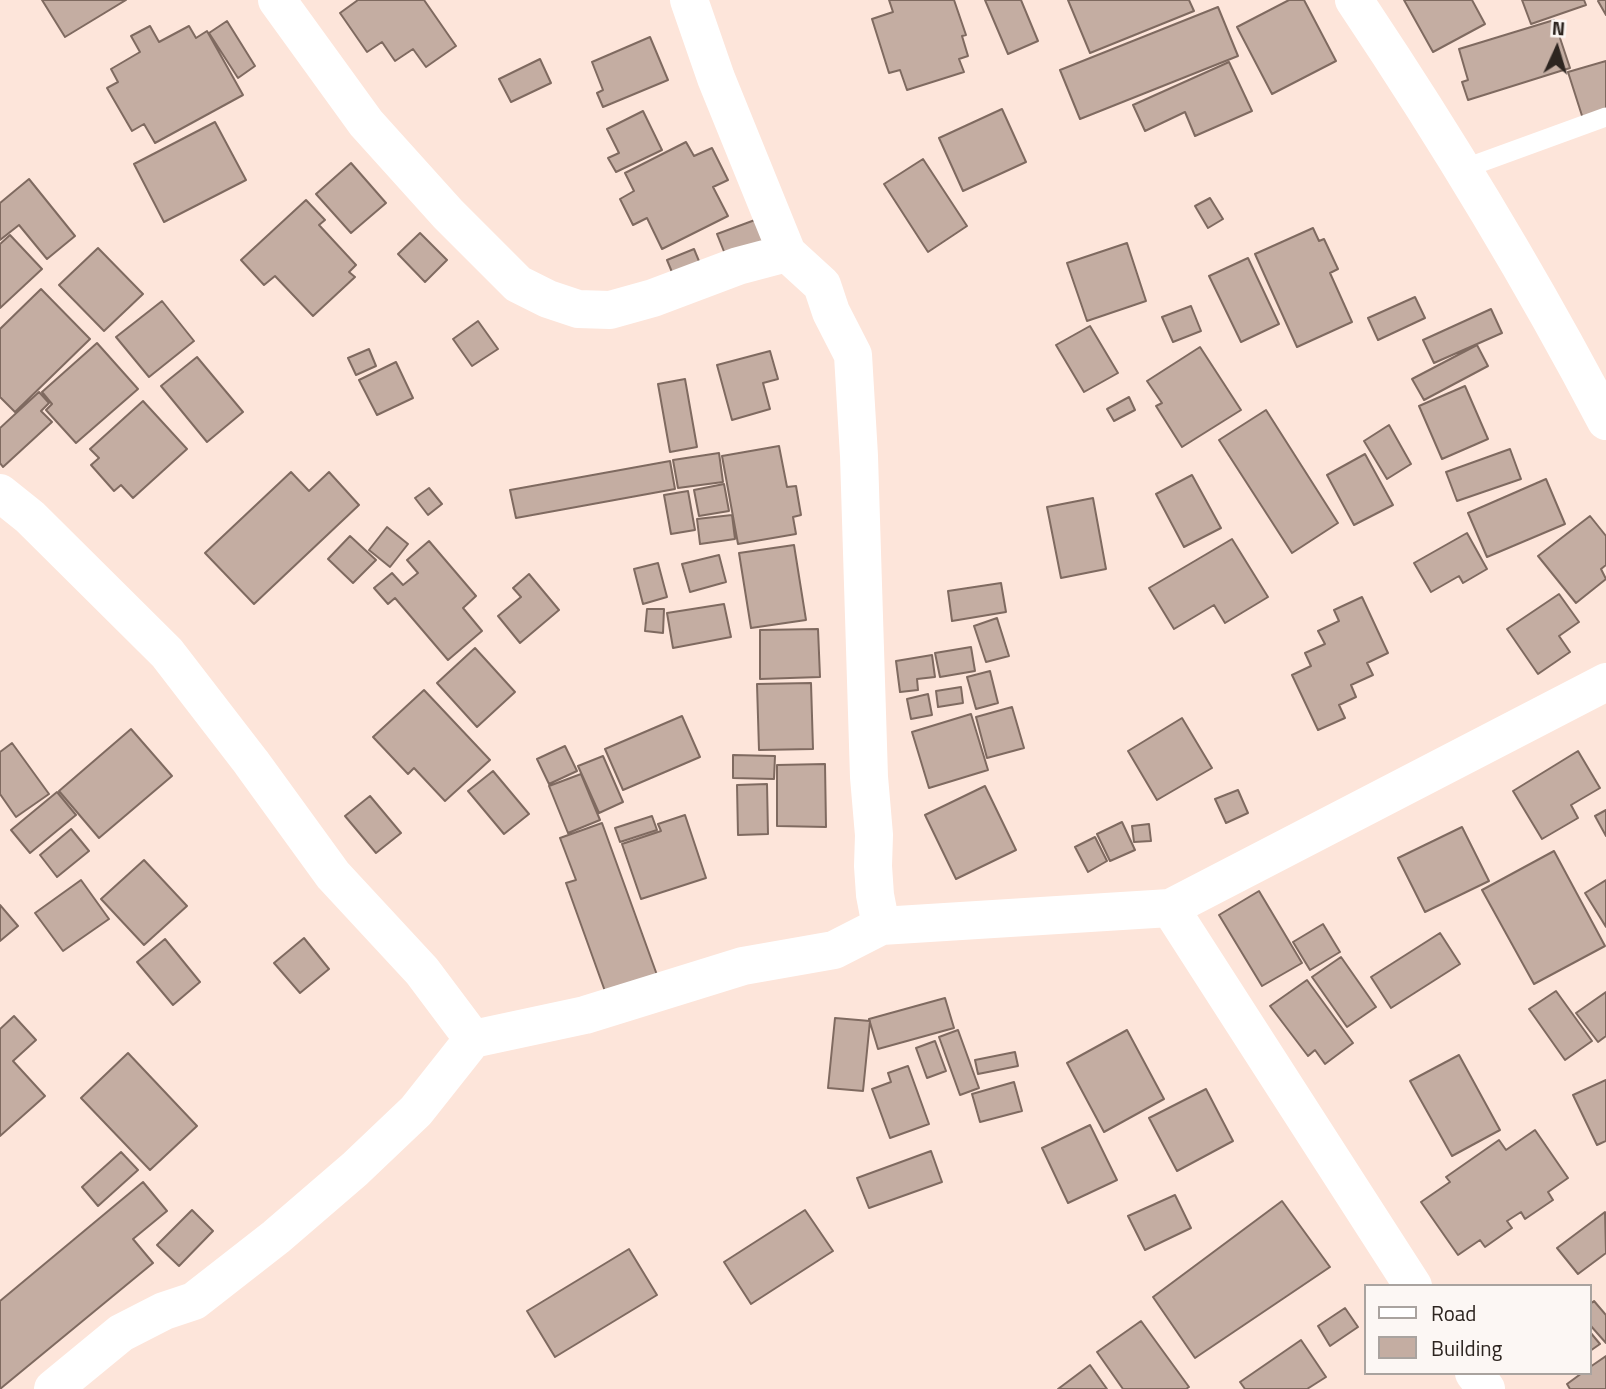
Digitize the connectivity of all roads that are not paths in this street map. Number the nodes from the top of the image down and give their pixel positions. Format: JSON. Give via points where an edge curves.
{"nodes":[{"id":1,"x":277,"y":0,"type":"edge"},
{"id":2,"x":689,"y":0,"type":"edge"},
{"id":3,"x":1354,"y":0,"type":"edge"},
{"id":4,"x":1606,"y":117,"type":"edge"},
{"id":5,"x":1463,"y":169,"type":"junction"},
{"id":6,"x":787,"y":254,"type":"junction"},
{"id":7,"x":1606,"y":421,"type":"edge"},
{"id":8,"x":0,"y":493,"type":"edge"},
{"id":9,"x":1606,"y":681,"type":"edge"},
{"id":10,"x":1170,"y":908,"type":"junction"},
{"id":11,"x":881,"y":926,"type":"junction"},
{"id":12,"x":473,"y":1039,"type":"junction"},
{"id":13,"x":1412,"y":1284,"type":"edge"},
{"id":14,"x":53,"y":1389,"type":"edge"}],
"edges":[{"from":1,"to":6,"type":"street","via":[[366,123],[448,214],[518,284],[548,299],[578,309],[610,310]]},
{"from":2,"to":6,"type":"street"},
{"from":3,"to":5,"type":"street"},
{"from":4,"to":5,"type":"lane"},
{"from":5,"to":7,"type":"street"},
{"from":6,"to":11,"type":"street","via":[[822,285],[853,355],[873,866]]},
{"from":8,"to":12,"type":"street","via":[[167,653],[333,875],[422,971]]},
{"from":9,"to":10,"type":"street"},
{"from":10,"to":11,"type":"street"},
{"from":10,"to":13,"type":"street"},
{"from":11,"to":12,"type":"street","via":[[834,950],[743,966],[585,1015]]},
{"from":12,"to":14,"type":"street","via":[[416,1111],[276,1237],[194,1301],[121,1333]]}]}
